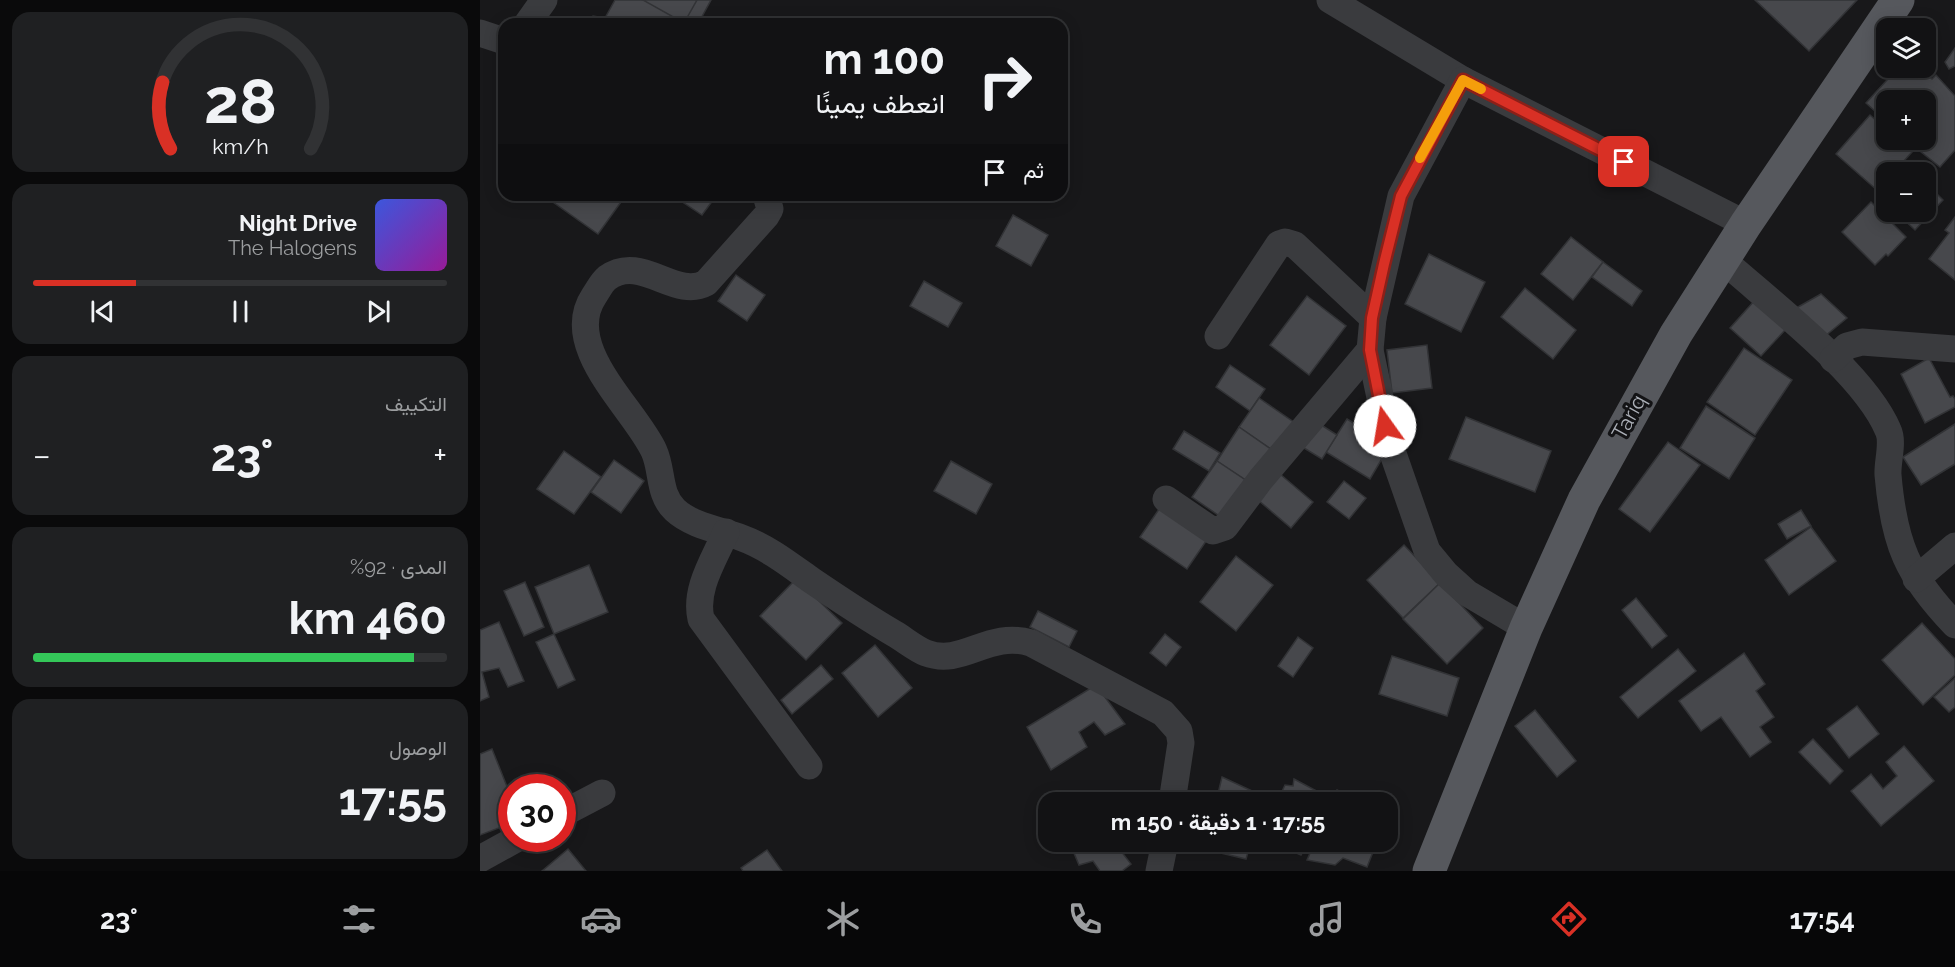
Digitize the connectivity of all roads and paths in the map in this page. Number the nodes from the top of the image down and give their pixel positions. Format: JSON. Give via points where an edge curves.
{"nodes":[{"id":1,"x":544,"y":0,"type":"edge"},
{"id":2,"x":1330,"y":0,"type":"edge"},
{"id":3,"x":1898,"y":0,"type":"edge"},
{"id":4,"x":531,"y":18,"type":"edge"},
{"id":5,"x":480,"y":33,"type":"edge"},
{"id":6,"x":498,"y":39,"type":"edge"},
{"id":7,"x":1463,"y":80,"type":"junction"},
{"id":8,"x":768,"y":201,"type":"edge"},
{"id":9,"x":1746,"y":224,"type":"junction"},
{"id":10,"x":1724,"y":260,"type":"junction"},
{"id":11,"x":1372,"y":318,"type":"junction"},
{"id":12,"x":1218,"y":336,"type":"dead end"},
{"id":13,"x":1955,"y":349,"type":"edge"},
{"id":14,"x":1370,"y":350,"type":"junction"},
{"id":15,"x":1833,"y":359,"type":"junction"},
{"id":16,"x":1166,"y":499,"type":"dead end"},
{"id":17,"x":726,"y":532,"type":"junction"},
{"id":18,"x":1955,"y":546,"type":"edge"},
{"id":19,"x":1916,"y":579,"type":"junction"},
{"id":20,"x":1955,"y":625,"type":"edge"},
{"id":21,"x":1526,"y":628,"type":"junction"},
{"id":22,"x":809,"y":766,"type":"dead end"},
{"id":23,"x":1173,"y":792,"type":"edge"},
{"id":24,"x":602,"y":793,"type":"dead end"},
{"id":25,"x":576,"y":807,"type":"edge"},
{"id":26,"x":498,"y":849,"type":"edge"},
{"id":27,"x":1163,"y":852,"type":"edge"},
{"id":28,"x":480,"y":859,"type":"edge"},
{"id":29,"x":1159,"y":871,"type":"edge"},
{"id":30,"x":1429,"y":871,"type":"edge"}],
"edges":[{"from":1,"to":4,"type":"street"},
{"from":2,"to":7,"type":"street"},
{"from":3,"to":9,"type":"main road","name":"Tariq"},
{"from":5,"to":6,"type":"street"},
{"from":7,"to":9,"type":"street"},
{"from":7,"to":11,"type":"street","via":[[1401,196]]},
{"from":8,"to":17,"type":"street","via":[[770,209],[766,216],[706,283],[696,289],[647,272],[617,273],[599,288],[585,317],[597,365],[641,427],[655,454],[664,496],[685,517]]},
{"from":9,"to":10,"type":"main road","name":"Tariq"},
{"from":10,"to":15,"type":"street"},
{"from":10,"to":21,"type":"main road","name":"Tariq","via":[[1676,334],[1584,500]]},
{"from":11,"to":12,"type":"street","via":[[1295,245],[1285,242],[1279,244]]},
{"from":11,"to":14,"type":"street"},
{"from":13,"to":15,"type":"street","via":[[1862,342],[1847,346]]},
{"from":14,"to":16,"type":"street","via":[[1226,527],[1213,531]]},
{"from":14,"to":21,"type":"street","via":[[1390,445],[1427,551],[1467,593]]},
{"from":15,"to":19,"type":"street","via":[[1869,396],[1890,432],[1892,519],[1901,551]]},
{"from":17,"to":22,"type":"street","via":[[700,591],[701,619]]},
{"from":17,"to":23,"type":"street","via":[[783,560],[861,614],[927,653],[954,655],[996,640],[1018,639],[1163,713],[1174,722],[1180,737]]},
{"from":18,"to":19,"type":"street"},
{"from":19,"to":20,"type":"street"},
{"from":21,"to":30,"type":"main road","name":"Tariq"},
{"from":24,"to":25,"type":"street"},
{"from":26,"to":28,"type":"street"},
{"from":27,"to":29,"type":"street"}]}
